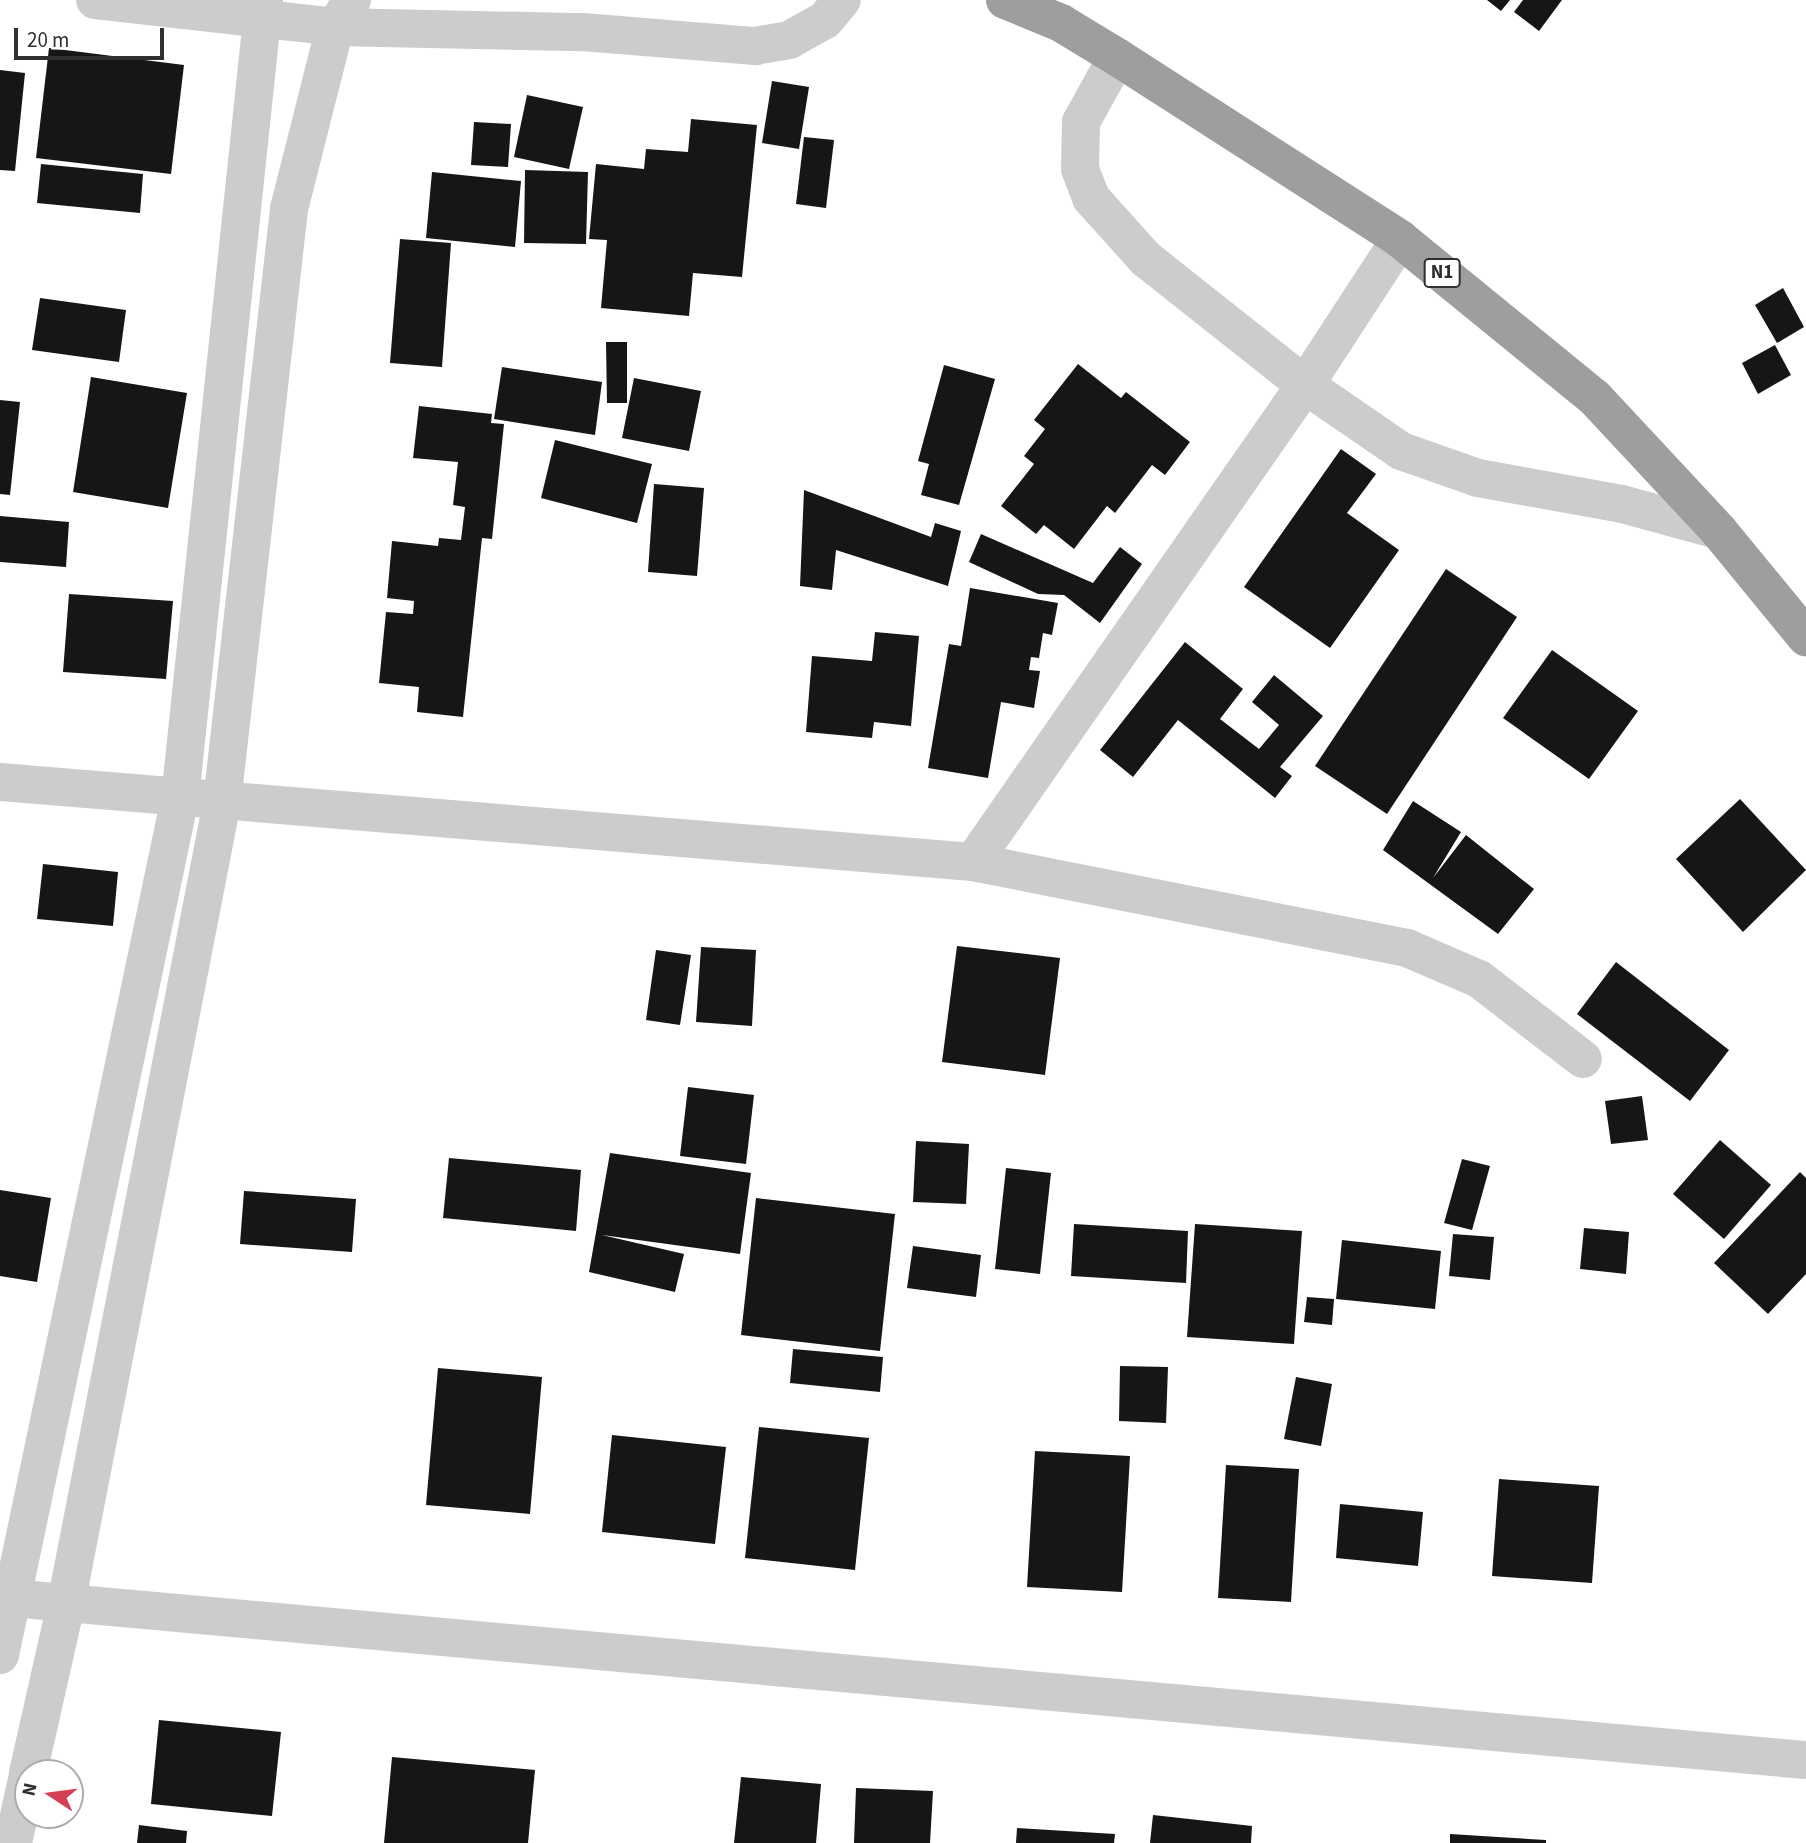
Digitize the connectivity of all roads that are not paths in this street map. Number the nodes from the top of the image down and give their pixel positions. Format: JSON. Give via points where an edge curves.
{"nodes":[{"id":1,"x":95,"y":0,"type":"edge"},
{"id":2,"x":842,"y":0,"type":"edge"},
{"id":3,"x":1005,"y":0,"type":"edge"},
{"id":4,"x":264,"y":10,"type":"edge"},
{"id":5,"x":343,"y":14,"type":"edge"},
{"id":6,"x":1117,"y":57,"type":"junction"},
{"id":7,"x":1400,"y":239,"type":"junction"},
{"id":8,"x":1305,"y":385,"type":"junction"},
{"id":9,"x":1718,"y":530,"type":"junction"},
{"id":10,"x":1806,"y":637,"type":"edge"},
{"id":11,"x":0,"y":782,"type":"edge"},
{"id":12,"x":180,"y":797,"type":"junction"},
{"id":13,"x":222,"y":802,"type":"junction"},
{"id":14,"x":973,"y":863,"type":"junction"},
{"id":15,"x":1583,"y":1059,"type":"dead end"},
{"id":16,"x":7,"y":1597,"type":"edge"},
{"id":17,"x":66,"y":1604,"type":"junction"},
{"id":18,"x":0,"y":1655,"type":"edge"},
{"id":19,"x":31,"y":1759,"type":"edge"},
{"id":20,"x":1806,"y":1760,"type":"edge"}],
"edges":[{"from":1,"to":4,"type":"street"},
{"from":2,"to":5,"type":"street","via":[[825,20],[801,33],[755,46]]},
{"from":3,"to":6,"type":"highway","number":"N1","via":[[1060,23]]},
{"from":4,"to":5,"type":"street"},
{"from":4,"to":12,"type":"street"},
{"from":5,"to":13,"type":"street","via":[[289,209]]},
{"from":6,"to":7,"type":"highway","number":"N1"},
{"from":6,"to":8,"type":"street","via":[[1081,122],[1080,169],[1091,198],[1146,259]]},
{"from":7,"to":8,"type":"street"},
{"from":7,"to":9,"type":"highway","number":"N1","via":[[1594,397]]},
{"from":8,"to":9,"type":"street","via":[[1401,451],[1465,474],[1622,504]]},
{"from":8,"to":14,"type":"street"},
{"from":9,"to":10,"type":"highway","number":"N1"},
{"from":11,"to":12,"type":"street"},
{"from":12,"to":13,"type":"street"},
{"from":12,"to":16,"type":"street"},
{"from":13,"to":14,"type":"street"},
{"from":13,"to":17,"type":"street"},
{"from":14,"to":15,"type":"street","via":[[1407,948],[1479,979]]},
{"from":16,"to":17,"type":"street"},
{"from":16,"to":18,"type":"street"},
{"from":17,"to":19,"type":"street"},
{"from":17,"to":20,"type":"street"}]}
